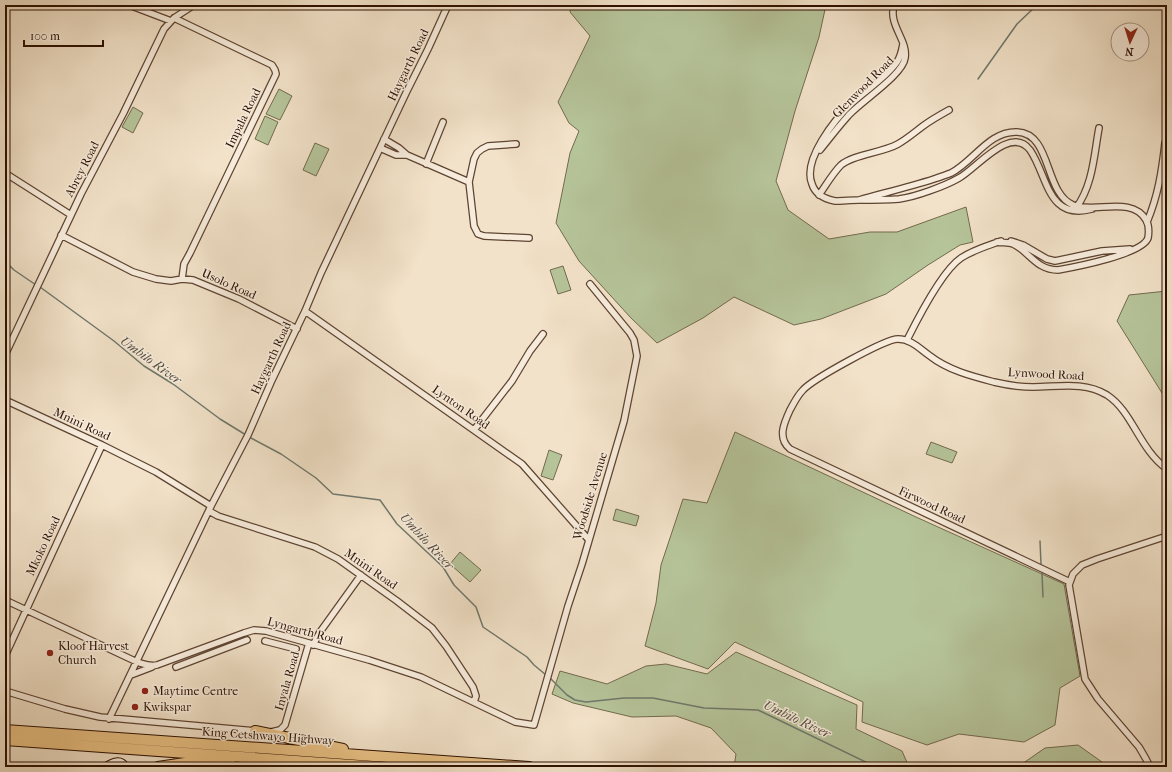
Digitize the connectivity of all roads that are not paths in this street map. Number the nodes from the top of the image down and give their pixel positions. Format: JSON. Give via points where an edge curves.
{"nodes":[{"id":1,"x":129,"y":5,"type":"edge"},
{"id":2,"x":194,"y":5,"type":"edge"},
{"id":3,"x":448,"y":5,"type":"edge"},
{"id":4,"x":894,"y":5,"type":"edge"},
{"id":5,"x":173,"y":19,"type":"junction"},
{"id":6,"x":949,"y":110,"type":"dead end"},
{"id":7,"x":443,"y":122,"type":"dead end"},
{"id":8,"x":1099,"y":128,"type":"dead end"},
{"id":9,"x":384,"y":139,"type":"junction"},
{"id":10,"x":1165,"y":143,"type":"dead end"},
{"id":11,"x":516,"y":144,"type":"dead end"},
{"id":12,"x":380,"y":148,"type":"junction"},
{"id":13,"x":407,"y":156,"type":"junction"},
{"id":14,"x":426,"y":164,"type":"junction"},
{"id":15,"x":5,"y":173,"type":"edge"},
{"id":16,"x":469,"y":182,"type":"junction"},
{"id":17,"x":819,"y":195,"type":"junction"},
{"id":18,"x":859,"y":200,"type":"junction"},
{"id":19,"x":1077,"y":206,"type":"junction"},
{"id":20,"x":1098,"y":207,"type":"junction"},
{"id":21,"x":1073,"y":212,"type":"junction"},
{"id":22,"x":71,"y":215,"type":"junction"},
{"id":23,"x":1147,"y":222,"type":"junction"},
{"id":24,"x":62,"y":236,"type":"junction"},
{"id":25,"x":529,"y":238,"type":"dead end"},
{"id":26,"x":997,"y":242,"type":"junction"},
{"id":27,"x":1134,"y":249,"type":"junction"},
{"id":28,"x":182,"y":279,"type":"junction"},
{"id":29,"x":590,"y":284,"type":"dead end"},
{"id":30,"x":305,"y":310,"type":"junction"},
{"id":31,"x":297,"y":329,"type":"junction"},
{"id":32,"x":543,"y":334,"type":"dead end"},
{"id":33,"x":907,"y":340,"type":"junction"},
{"id":34,"x":5,"y":355,"type":"edge"},
{"id":35,"x":5,"y":400,"type":"edge"},
{"id":36,"x":474,"y":430,"type":"junction"},
{"id":37,"x":102,"y":445,"type":"junction"},
{"id":38,"x":1167,"y":470,"type":"edge"},
{"id":39,"x":210,"y":508,"type":"junction"},
{"id":40,"x":1167,"y":536,"type":"edge"},
{"id":41,"x":588,"y":539,"type":"junction"},
{"id":42,"x":361,"y":575,"type":"junction"},
{"id":43,"x":1070,"y":582,"type":"junction"},
{"id":44,"x":5,"y":600,"type":"edge"},
{"id":45,"x":25,"y":610,"type":"junction"},
{"id":46,"x":287,"y":637,"type":"junction"},
{"id":47,"x":228,"y":638,"type":"junction"},
{"id":48,"x":247,"y":640,"type":"dead end"},
{"id":49,"x":265,"y":640,"type":"dead end"},
{"id":50,"x":311,"y":644,"type":"junction"},
{"id":51,"x":285,"y":645,"type":"junction"},
{"id":52,"x":231,"y":646,"type":"junction"},
{"id":53,"x":296,"y":649,"type":"dead end"},
{"id":54,"x":5,"y":657,"type":"edge"},
{"id":55,"x":137,"y":662,"type":"junction"},
{"id":56,"x":152,"y":667,"type":"junction"},
{"id":57,"x":176,"y":667,"type":"dead end"},
{"id":58,"x":130,"y":675,"type":"junction"},
{"id":59,"x":5,"y":691,"type":"edge"},
{"id":60,"x":474,"y":702,"type":"junction"},
{"id":61,"x":109,"y":719,"type":"junction"},
{"id":62,"x":285,"y":725,"type":"junction"},
{"id":63,"x":534,"y":725,"type":"joint"},
{"id":64,"x":5,"y":730,"type":"edge"},
{"id":65,"x":255,"y":731,"type":"junction"},
{"id":66,"x":5,"y":740,"type":"edge"},
{"id":67,"x":300,"y":740,"type":"junction"},
{"id":68,"x":432,"y":760,"type":"junction"},
{"id":69,"x":304,"y":762,"type":"junction"},
{"id":70,"x":106,"y":767,"type":"edge"},
{"id":71,"x":125,"y":767,"type":"edge"},
{"id":72,"x":158,"y":767,"type":"edge"},
{"id":73,"x":380,"y":767,"type":"edge"},
{"id":74,"x":529,"y":767,"type":"edge"},
{"id":75,"x":1150,"y":767,"type":"edge"}],
"edges":[{"from":1,"to":5,"type":"street"},
{"from":2,"to":5,"type":"street","name":"Abrey Road"},
{"from":3,"to":9,"type":"street","name":"Haygarth Road"},
{"from":4,"to":17,"type":"street","name":"Glenwood Road","via":[[893,20],[906,56],[902,66],[848,116],[812,162],[810,179]]},
{"from":5,"to":22,"type":"street","name":"Abrey Road","via":[[162,34]]},
{"from":5,"to":28,"type":"street","name":"Impala Road","via":[[272,65],[276,72],[184,264]]},
{"from":6,"to":17,"type":"street","via":[[896,145],[852,158],[837,170]]},
{"from":7,"to":14,"type":"street"},
{"from":8,"to":19,"type":"street","via":[[1086,193]]},
{"from":9,"to":12,"type":"street","name":"Haygarth Road"},
{"from":9,"to":13,"type":"street"},
{"from":10,"to":23,"type":"street","via":[[1158,192]]},
{"from":11,"to":16,"type":"street","via":[[488,146],[477,153]]},
{"from":12,"to":13,"type":"street","via":[[396,155]]},
{"from":12,"to":30,"type":"street","name":"Haygarth Road"},
{"from":13,"to":14,"type":"street"},
{"from":14,"to":16,"type":"street"},
{"from":15,"to":22,"type":"street"},
{"from":16,"to":25,"type":"street","via":[[474,228],[478,234]]},
{"from":17,"to":18,"type":"street","via":[[835,201]]},
{"from":18,"to":19,"type":"street","via":[[912,187],[951,173],[994,139],[1003,134],[1016,132],[1026,133],[1037,142],[1059,191],[1070,203]]},
{"from":18,"to":21,"type":"street","via":[[906,198],[948,184],[964,175],[1000,146],[1016,142],[1030,150],[1053,197]]},
{"from":19,"to":20,"type":"street"},
{"from":19,"to":21,"type":"street"},
{"from":20,"to":21,"type":"street"},
{"from":20,"to":23,"type":"street","via":[[1131,208],[1141,213]]},
{"from":22,"to":24,"type":"street","name":"Abrey Road"},
{"from":23,"to":27,"type":"street","via":[[1147,239]]},
{"from":24,"to":28,"type":"street","name":"Usolo Road","via":[[140,274],[165,281]]},
{"from":24,"to":34,"type":"street","name":"Abrey Road"},
{"from":26,"to":27,"type":"street","via":[[1006,240],[1020,243],[1055,261],[1102,251]]},
{"from":26,"to":27,"type":"street","via":[[1013,245],[1038,264],[1055,270],[1104,260]]},
{"from":26,"to":33,"type":"street","via":[[954,263]]},
{"from":28,"to":31,"type":"street","name":"Usolo Road","via":[[193,280]]},
{"from":29,"to":41,"type":"street","name":"Woodside Avenue","via":[[630,333],[637,356],[624,421]]},
{"from":30,"to":31,"type":"street","name":"Haygarth Road"},
{"from":30,"to":36,"type":"street","name":"Lynton Road"},
{"from":31,"to":39,"type":"street","name":"Haygarth Road"},
{"from":32,"to":36,"type":"street","via":[[533,345],[512,381]]},
{"from":33,"to":38,"type":"street","name":"Lynwood Road","via":[[941,365],[993,381],[1031,387],[1082,386],[1099,391],[1122,408],[1152,457]]},
{"from":33,"to":43,"type":"street","name":"Firwood Road","via":[[884,343],[804,388],[784,428],[783,437],[786,445],[803,456]]},
{"from":35,"to":37,"type":"street","name":"Mnini Road"},
{"from":36,"to":41,"type":"street","name":"Lynton Road","via":[[522,464]]},
{"from":37,"to":39,"type":"street","name":"Mnini Road","via":[[156,472]]},
{"from":37,"to":45,"type":"street","name":"Mkoko Road"},
{"from":39,"to":42,"type":"street","name":"Mnini Road","via":[[218,516],[322,550]]},
{"from":39,"to":55,"type":"street","name":"Haygarth Road"},
{"from":40,"to":43,"type":"street","via":[[1088,562],[1075,571]]},
{"from":41,"to":63,"type":"street","name":"Woodside Avenue"},
{"from":42,"to":50,"type":"street","name":"Inyala Road"},
{"from":42,"to":60,"type":"street","name":"Mnini Road","via":[[434,631],[473,687],[476,696]]},
{"from":43,"to":75,"type":"street","via":[[1085,680],[1098,700],[1139,747]]},
{"from":44,"to":45,"type":"street"},
{"from":45,"to":54,"type":"street","name":"Mkoko Road"},
{"from":45,"to":55,"type":"street"},
{"from":46,"to":47,"type":"street","name":"Lyngarth Road","via":[[258,630]]},
{"from":46,"to":50,"type":"street","name":"Lyngarth Road"},
{"from":46,"to":51,"type":"street"},
{"from":47,"to":52,"type":"street"},
{"from":47,"to":56,"type":"street","name":"Lyngarth Road"},
{"from":48,"to":52,"type":"street"},
{"from":49,"to":51,"type":"street"},
{"from":50,"to":60,"type":"street","name":"Lyngarth Road","via":[[420,677]]},
{"from":50,"to":62,"type":"street","name":"Inyala Road"},
{"from":51,"to":53,"type":"street"},
{"from":52,"to":57,"type":"street"},
{"from":55,"to":56,"type":"street"},
{"from":55,"to":58,"type":"street","name":"Haygarth Road"},
{"from":56,"to":58,"type":"street","name":"Lyngarth Road"},
{"from":58,"to":61,"type":"street","name":"Haygarth Road"},
{"from":59,"to":61,"type":"street","name":"Inyala Road","via":[[86,715]]},
{"from":60,"to":63,"type":"street","name":"Lyngarth Road","via":[[515,722]]},
{"from":61,"to":65,"type":"street","name":"Inyala Road"},
{"from":62,"to":65,"type":"street","name":"Inyala Road","via":[[274,732]]},
{"from":62,"to":67,"type":"street","name":"Inyala Road","via":[[289,732]]},
{"from":64,"to":68,"type":"highway","name":"King Cetshwayo Highway"},
{"from":65,"to":67,"type":"highway"},
{"from":66,"to":69,"type":"highway","name":"King Cetshwayo Highway"},
{"from":67,"to":68,"type":"highway"},
{"from":68,"to":74,"type":"highway","name":"King Cetshwayo Highway"},
{"from":69,"to":72,"type":"highway","via":[[185,763]]},
{"from":69,"to":73,"type":"highway","name":"King Cetshwayo Highway"},
{"from":70,"to":71,"type":"street","via":[[118,762]]}]}
